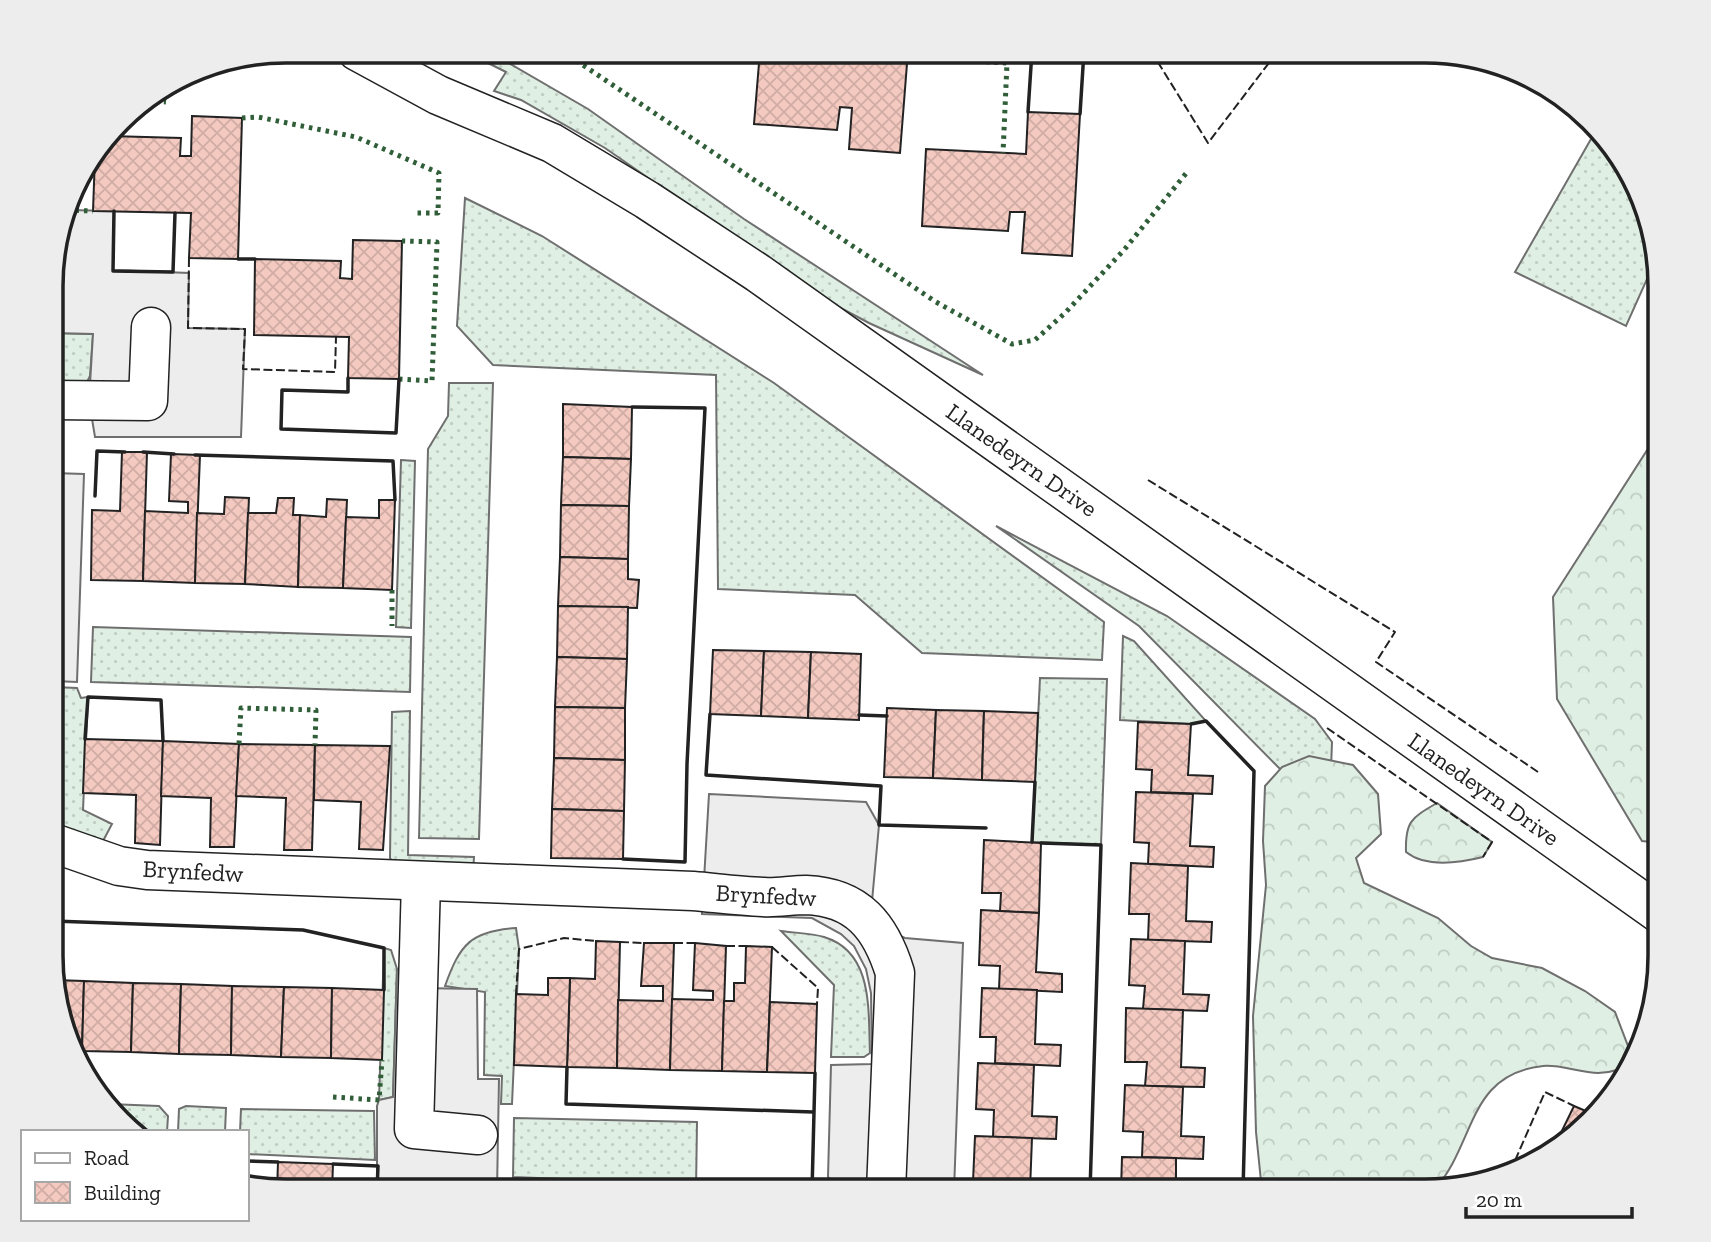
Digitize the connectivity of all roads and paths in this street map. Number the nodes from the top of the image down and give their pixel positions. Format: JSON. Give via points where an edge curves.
{"nodes":[{"id":1,"x":413,"y":65,"type":"edge"},
{"id":2,"x":151,"y":327,"type":"dead end"},
{"id":3,"x":63,"y":400,"type":"edge"},
{"id":4,"x":63,"y":846,"type":"edge"},
{"id":5,"x":421,"y":881,"type":"junction"},
{"id":6,"x":1648,"y":905,"type":"edge"},
{"id":7,"x":478,"y":1135,"type":"dead end"},
{"id":8,"x":886,"y":1179,"type":"edge"}],
"edges":[{"from":1,"to":6,"type":"street","name":"Llanedeyrn Drive","via":[[438,95],[552,143],[758,273]]},
{"from":2,"to":3,"type":"street","via":[[148,401]]},
{"from":4,"to":5,"type":"street","name":"Brynfedw","via":[[119,866],[147,870]]},
{"from":5,"to":7,"type":"street","via":[[414,1129]]},
{"from":5,"to":8,"type":"street","name":"Brynfedw","via":[[764,897],[806,895],[837,900],[865,917],[886,942],[895,973]]}]}
